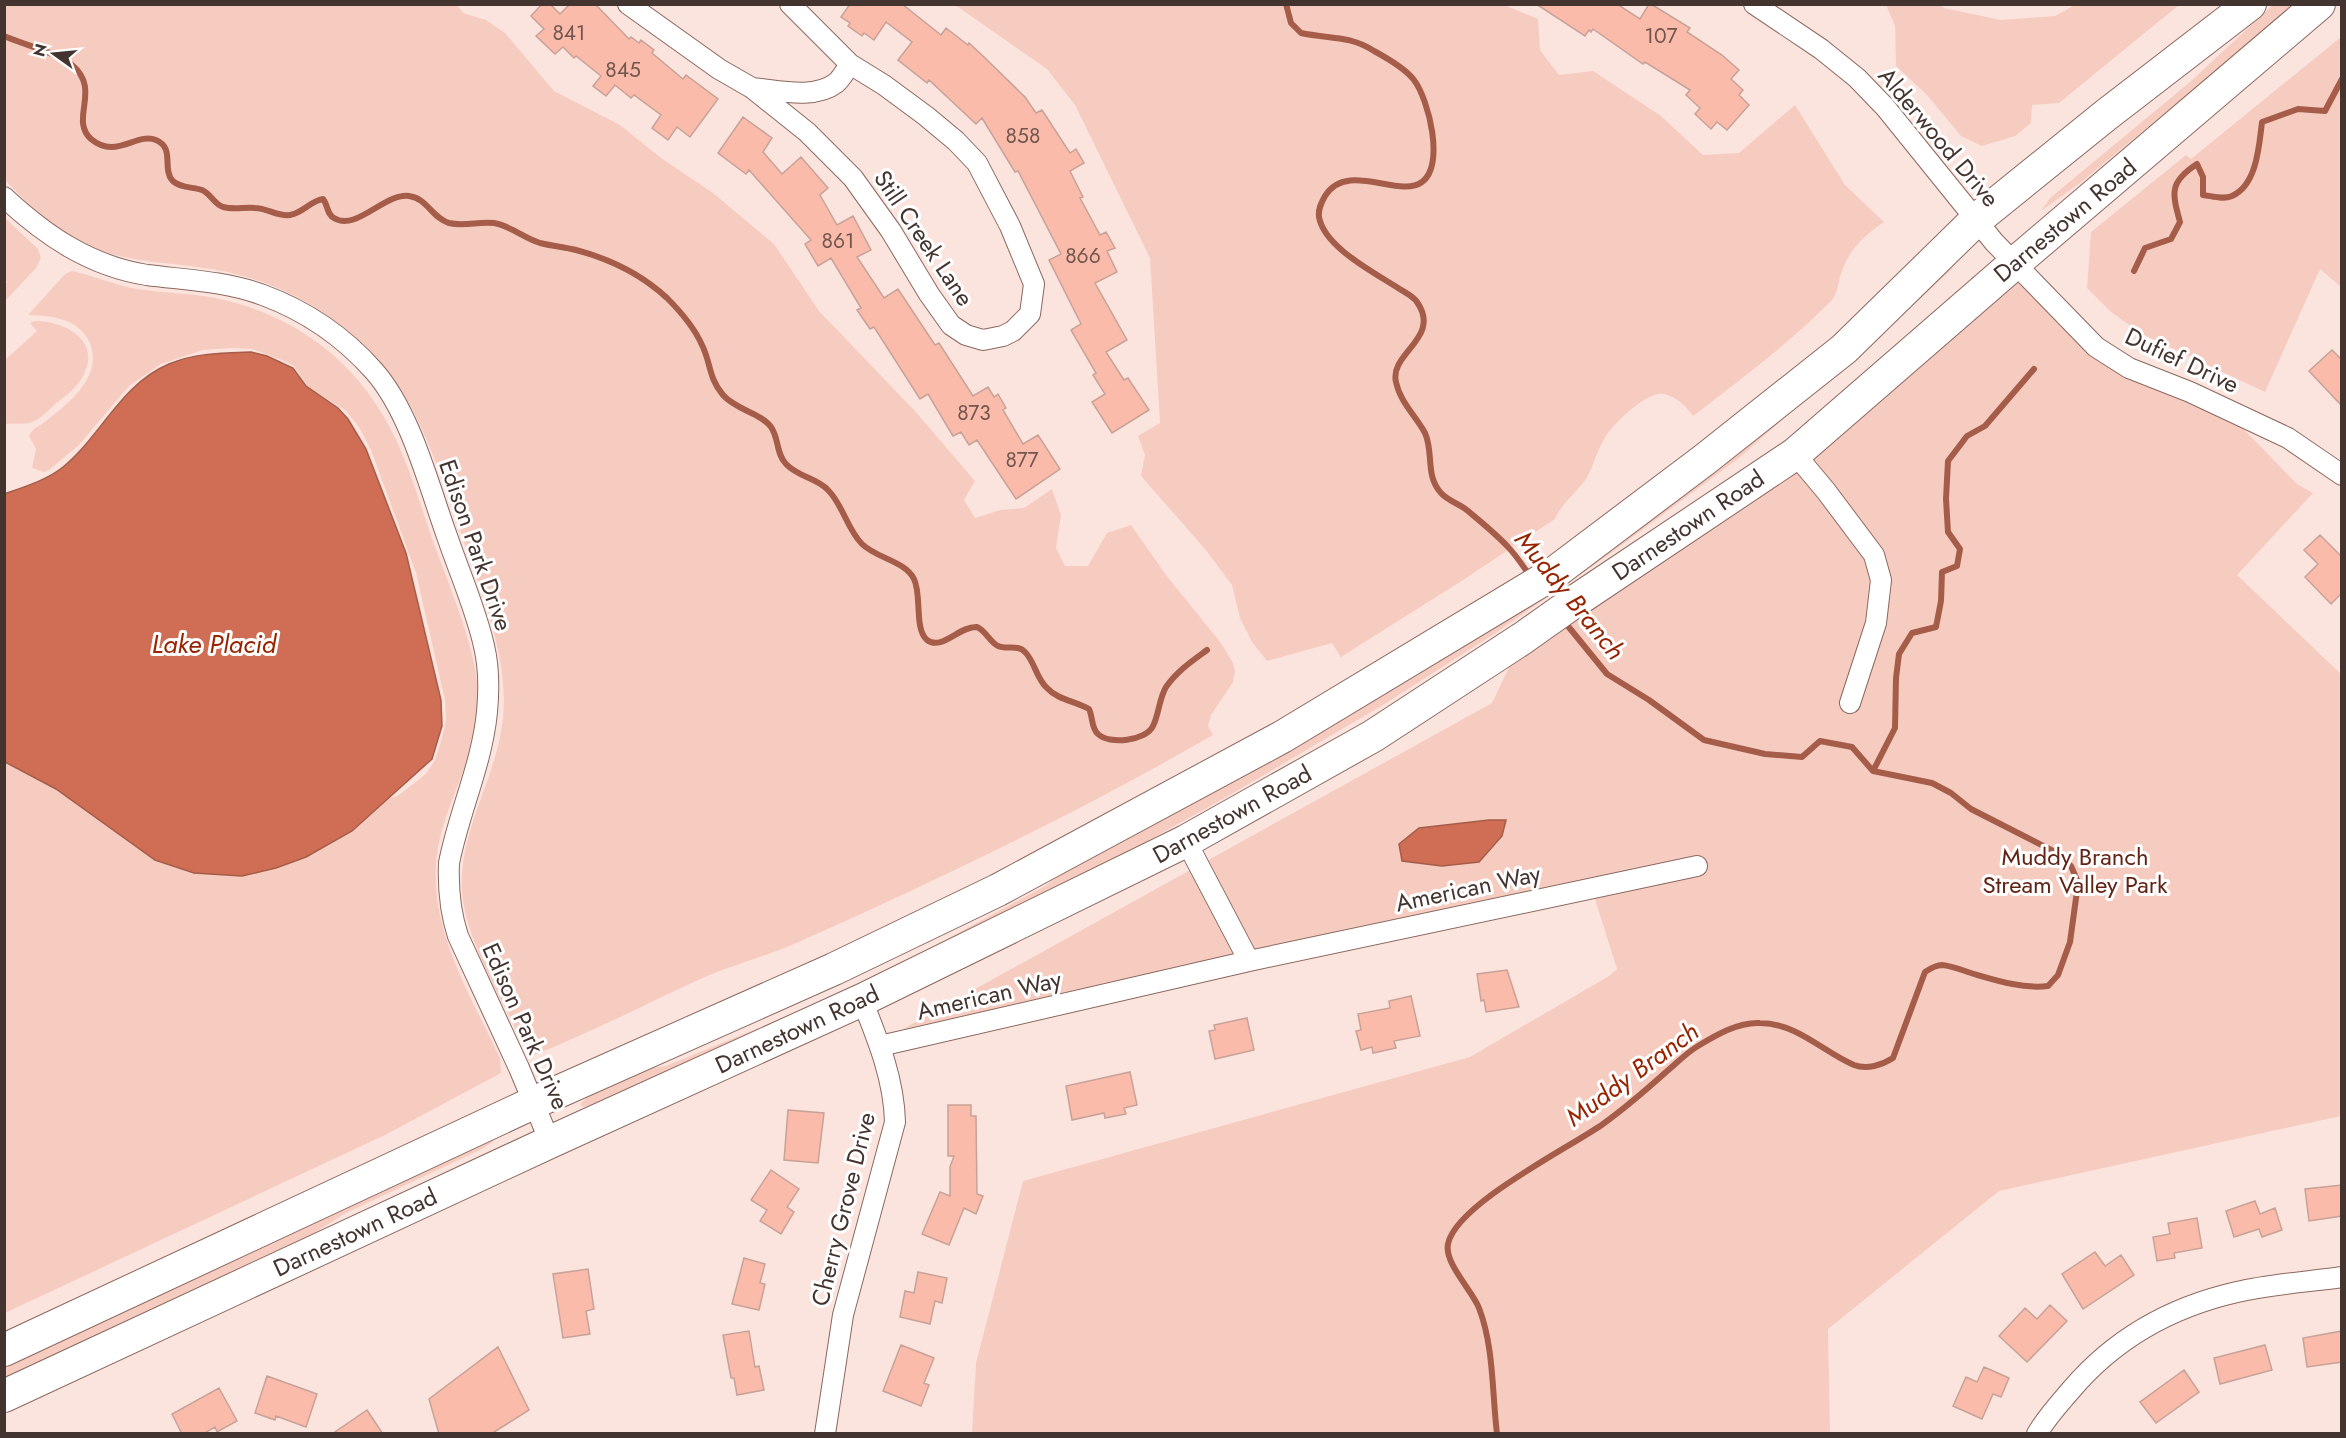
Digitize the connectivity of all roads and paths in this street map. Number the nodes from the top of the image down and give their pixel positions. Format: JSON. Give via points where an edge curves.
{"nodes":[{"id":1,"x":628,"y":4,"type":"edge"},
{"id":2,"x":790,"y":4,"type":"edge"},
{"id":3,"x":1754,"y":4,"type":"edge"},
{"id":4,"x":2250,"y":4,"type":"edge"},
{"id":5,"x":2319,"y":4,"type":"edge"},
{"id":6,"x":850,"y":64,"type":"junction"},
{"id":7,"x":752,"y":88,"type":"junction"},
{"id":8,"x":4,"y":197,"type":"edge"},
{"id":9,"x":1995,"y":242,"type":"junction"},
{"id":10,"x":1795,"y":454,"type":"junction"},
{"id":11,"x":2342,"y":475,"type":"edge"},
{"id":12,"x":1850,"y":703,"type":"dead end"},
{"id":13,"x":1186,"y":841,"type":"junction"},
{"id":14,"x":1697,"y":866,"type":"dead end"},
{"id":15,"x":1250,"y":961,"type":"junction"},
{"id":16,"x":862,"y":1000,"type":"junction"},
{"id":17,"x":880,"y":1046,"type":"junction"},
{"id":18,"x":533,"y":1103,"type":"junction"},
{"id":19,"x":550,"y":1142,"type":"junction"},
{"id":20,"x":2342,"y":1276,"type":"edge"},
{"id":21,"x":4,"y":1350,"type":"edge"},
{"id":22,"x":4,"y":1396,"type":"edge"},
{"id":23,"x":825,"y":1434,"type":"edge"},
{"id":24,"x":2037,"y":1434,"type":"edge"}],
"edges":[{"from":1,"to":7,"type":"street","name":"Still Creek Lane","via":[[718,69]]},
{"from":2,"to":6,"type":"street","name":"Still Creek Lane"},
{"from":3,"to":9,"type":"street","name":"Alderwood Drive","via":[[1857,78]]},
{"from":4,"to":9,"type":"main road","name":"Darnestown Road","via":[[2106,115]]},
{"from":5,"to":9,"type":"main road","name":"Darnestown Road"},
{"from":6,"to":7,"type":"street","via":[[837,83],[822,91]]},
{"from":6,"to":7,"type":"street","name":"Still Creek Lane","via":[[926,116],[976,163],[1014,235],[1034,284],[1030,315],[1013,331],[983,340],[951,326],[853,178],[807,132]]},
{"from":8,"to":18,"type":"street","name":"Edison Park Drive","via":[[40,228],[90,260],[146,275],[230,285],[295,308],[353,350],[394,398],[473,611],[487,664],[487,712],[482,741],[449,863],[452,919]]},
{"from":9,"to":10,"type":"main road","name":"Darnestown Road"},
{"from":9,"to":11,"type":"street","name":"Dufief Drive","via":[[2096,347],[2129,368],[2288,438]]},
{"from":9,"to":18,"type":"main road","name":"Darnestown Road","via":[[1844,349],[1554,573],[1282,737],[998,890],[834,969]]},
{"from":10,"to":12,"type":"street","via":[[1874,555],[1881,580],[1876,623]]},
{"from":10,"to":13,"type":"main road","name":"Darnestown Road","via":[[1373,736]]},
{"from":13,"to":15,"type":"street"},
{"from":13,"to":16,"type":"main road","name":"Darnestown Road"},
{"from":14,"to":15,"type":"street","name":"American Way"},
{"from":15,"to":17,"type":"street","name":"American Way"},
{"from":16,"to":17,"type":"street","name":"Cherry Grove Drive"},
{"from":16,"to":19,"type":"main road","name":"Darnestown Road"},
{"from":17,"to":23,"type":"street","name":"Cherry Grove Drive","via":[[894,1098],[895,1122],[843,1315]]},
{"from":18,"to":19,"type":"street","name":"Edison Park Drive"},
{"from":18,"to":21,"type":"main road","name":"Darnestown Road"},
{"from":19,"to":22,"type":"main road","name":"Darnestown Road"},
{"from":20,"to":24,"type":"street","via":[[2237,1292],[2142,1327],[2079,1380]]}]}
